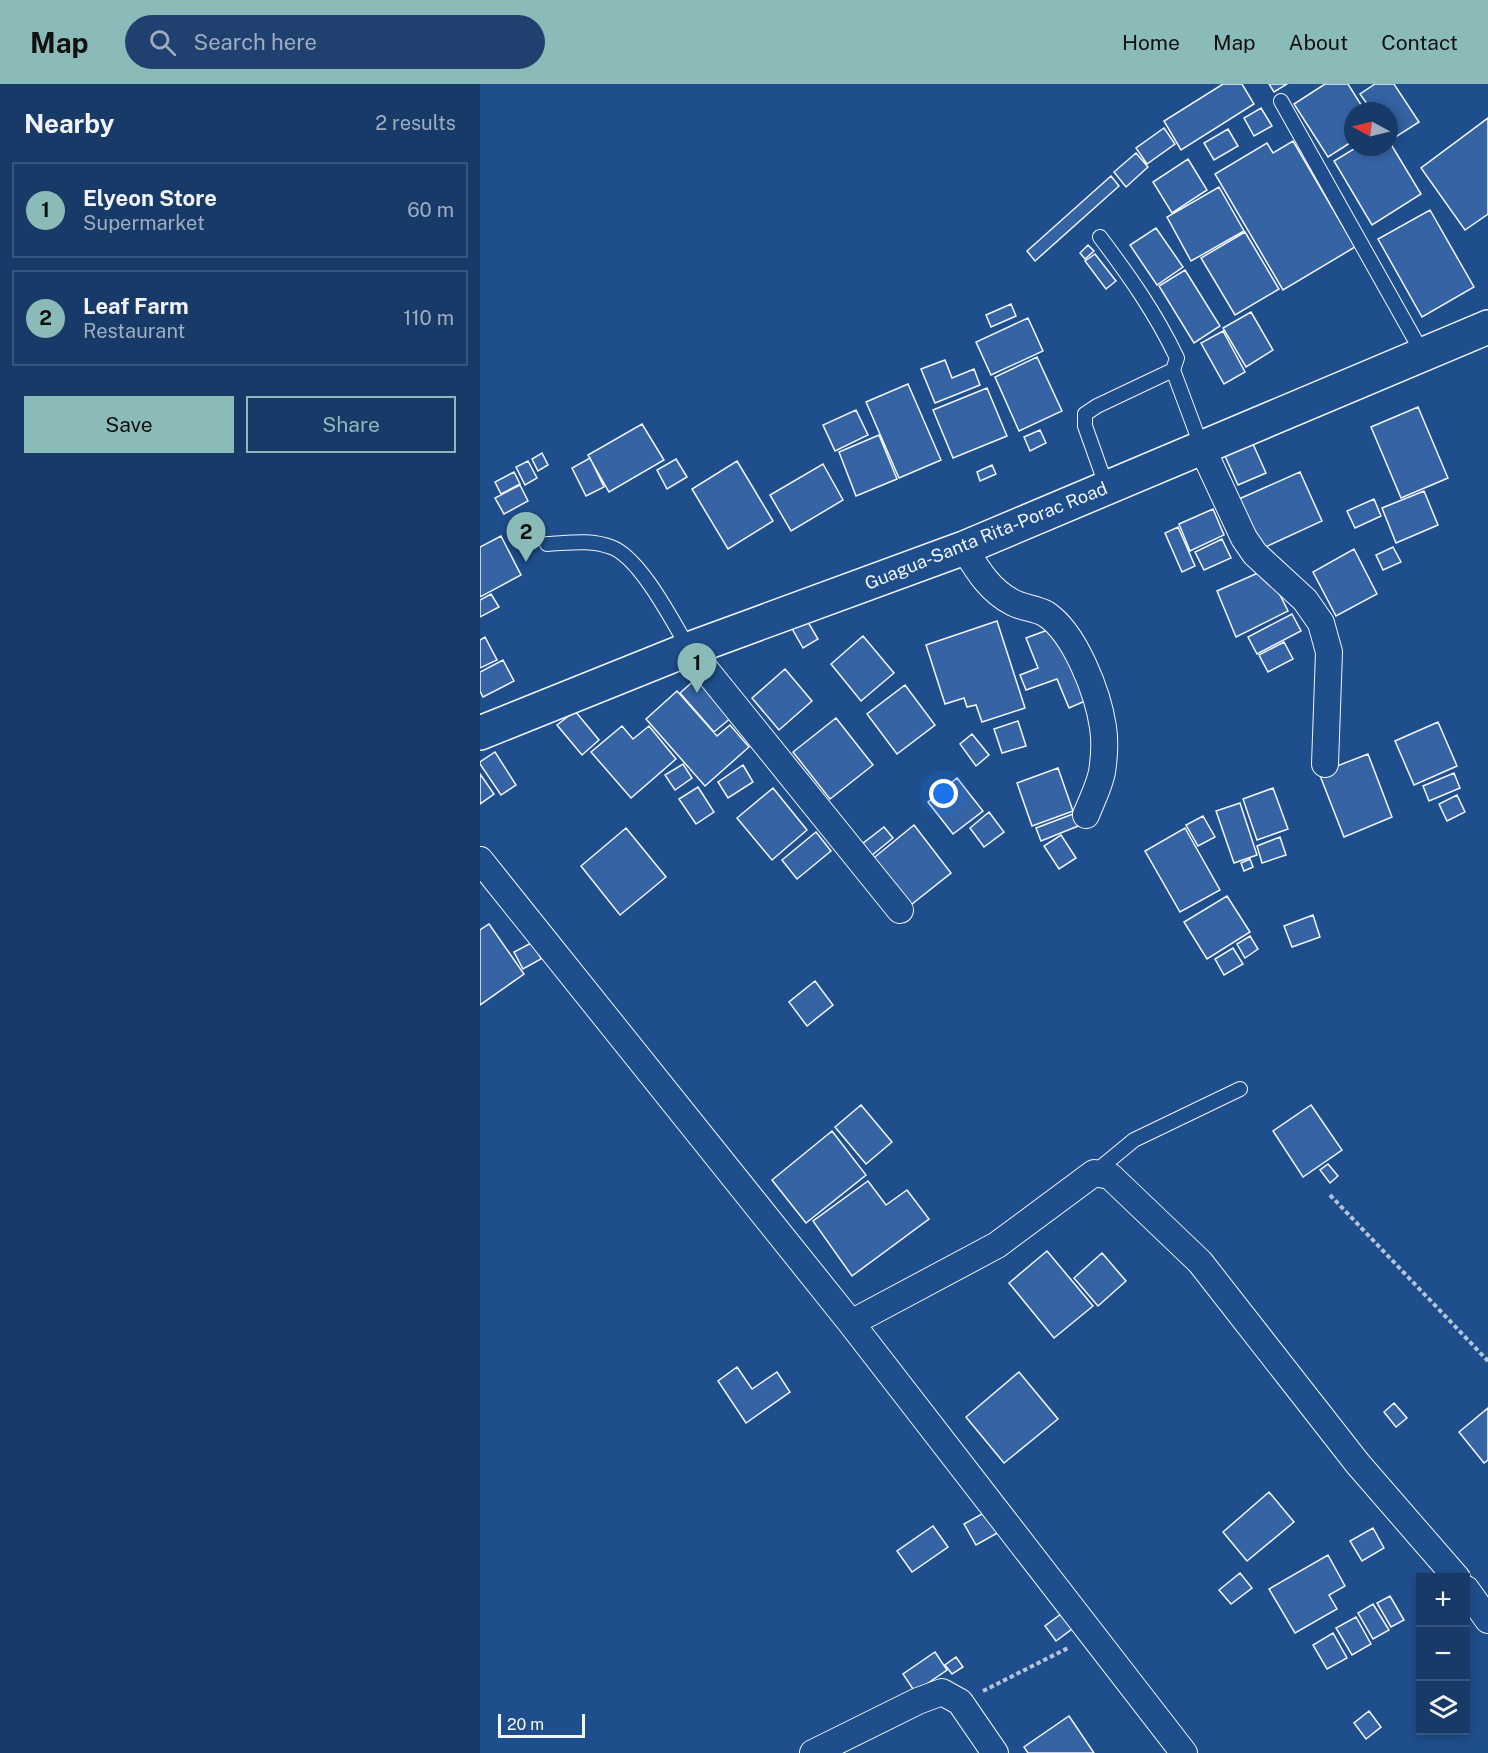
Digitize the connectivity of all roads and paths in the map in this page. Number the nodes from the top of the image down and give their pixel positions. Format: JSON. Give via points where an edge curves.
{"nodes":[{"id":1,"x":1281,"y":101,"type":"dead end"},
{"id":2,"x":1100,"y":237,"type":"dead end"},
{"id":3,"x":1488,"y":327,"type":"edge"},
{"id":4,"x":1423,"y":354,"type":"junction"},
{"id":5,"x":1173,"y":370,"type":"junction"},
{"id":6,"x":1202,"y":448,"type":"junction"},
{"id":7,"x":1107,"y":488,"type":"junction"},
{"id":8,"x":547,"y":544,"type":"dead end"},
{"id":9,"x":964,"y":548,"type":"junction"},
{"id":10,"x":689,"y":649,"type":"junction"},
{"id":11,"x":480,"y":733,"type":"edge"},
{"id":12,"x":1325,"y":764,"type":"dead end"},
{"id":13,"x":1086,"y":816,"type":"dead end"},
{"id":14,"x":480,"y":860,"type":"edge"},
{"id":15,"x":900,"y":910,"type":"dead end"},
{"id":16,"x":1240,"y":1089,"type":"dead end"},
{"id":17,"x":1094,"y":1173,"type":"junction"},
{"id":18,"x":1330,"y":1195,"type":"dead end"},
{"id":19,"x":851,"y":1323,"type":"junction"},
{"id":20,"x":1488,"y":1361,"type":"edge"},
{"id":21,"x":1453,"y":1573,"type":"edge"},
{"id":22,"x":1470,"y":1595,"type":"edge"},
{"id":23,"x":1488,"y":1620,"type":"edge"},
{"id":24,"x":1092,"y":1635,"type":"junction"},
{"id":25,"x":960,"y":1702,"type":"junction"},
{"id":26,"x":813,"y":1753,"type":"edge"},
{"id":27,"x":994,"y":1753,"type":"edge"},
{"id":28,"x":1184,"y":1753,"type":"edge"}],
"edges":[{"from":1,"to":4,"type":"lane"},
{"from":2,"to":5,"type":"lane","via":[[1162,327],[1177,358]]},
{"from":3,"to":4,"type":"main road","name":"Guagua-Santa Rita-Porac Road"},
{"from":4,"to":6,"type":"main road","name":"Guagua-Santa Rita-Porac Road"},
{"from":5,"to":6,"type":"lane"},
{"from":5,"to":7,"type":"lane","via":[[1085,414],[1085,426]]},
{"from":6,"to":7,"type":"main road","name":"Guagua-Santa Rita-Porac Road"},
{"from":6,"to":12,"type":"street","via":[[1244,538],[1255,554],[1305,600],[1321,623],[1329,652]]},
{"from":7,"to":9,"type":"main road","name":"Guagua-Santa Rita-Porac Road"},
{"from":8,"to":10,"type":"lane","via":[[589,542],[614,547],[640,569]]},
{"from":9,"to":10,"type":"main road","name":"Guagua-Santa Rita-Porac Road"},
{"from":9,"to":13,"type":"street","via":[[997,592],[1012,603],[1046,614],[1069,638],[1082,663],[1103,728],[1102,773]]},
{"from":10,"to":11,"type":"main road","name":"Guagua-Santa Rita-Porac Road"},
{"from":10,"to":15,"type":"street"},
{"from":14,"to":19,"type":"street"},
{"from":16,"to":17,"type":"lane","via":[[1134,1140]]},
{"from":17,"to":19,"type":"street","via":[[997,1245]]},
{"from":17,"to":21,"type":"street","via":[[1110,1176],[1200,1262],[1358,1464]]},
{"from":18,"to":20,"type":"path"},
{"from":19,"to":24,"type":"street"},
{"from":22,"to":23,"type":"street"},
{"from":24,"to":25,"type":"path"},
{"from":24,"to":28,"type":"street"},
{"from":25,"to":26,"type":"street","via":[[942,1692]]},
{"from":25,"to":27,"type":"street"}]}
